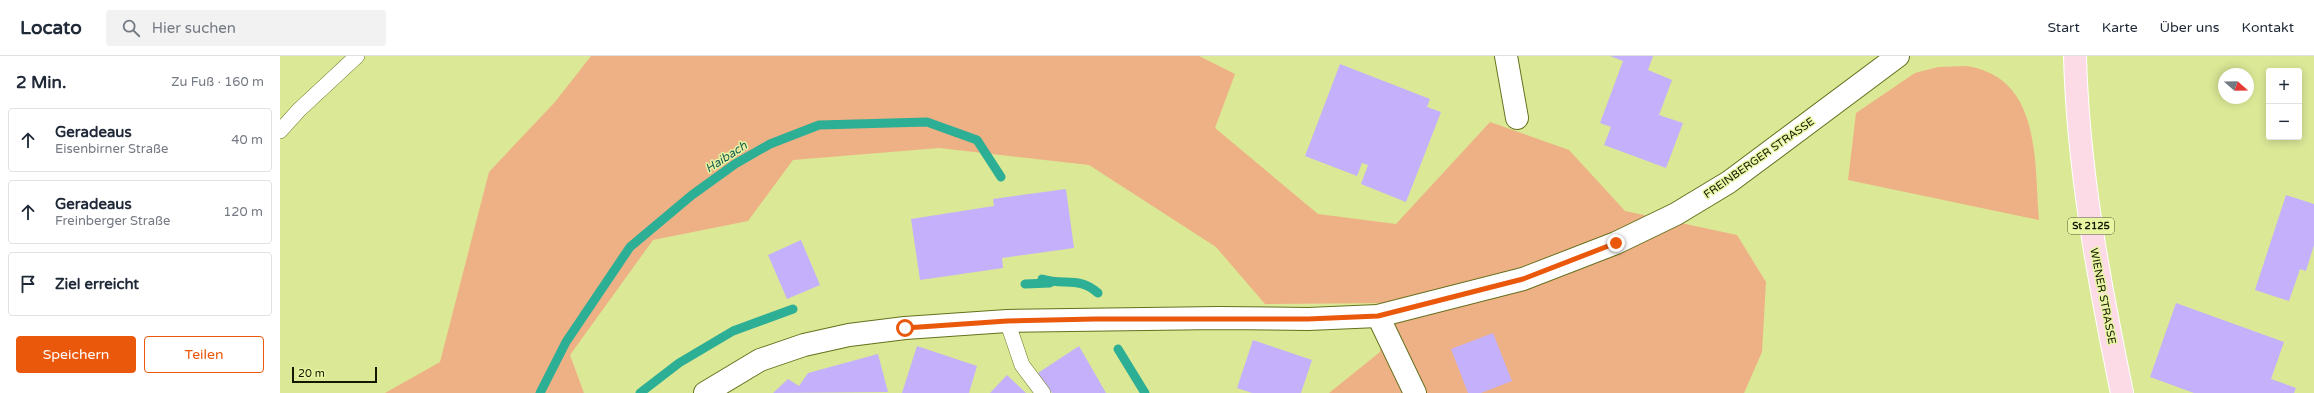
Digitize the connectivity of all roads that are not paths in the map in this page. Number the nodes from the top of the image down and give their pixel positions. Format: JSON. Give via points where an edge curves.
{"nodes":[{"id":1,"x":356,"y":56,"type":"edge"},
{"id":2,"x":1506,"y":56,"type":"edge"},
{"id":3,"x":1898,"y":56,"type":"edge"},
{"id":4,"x":2075,"y":56,"type":"edge"},
{"id":5,"x":1517,"y":118,"type":"dead end"},
{"id":6,"x":280,"y":131,"type":"edge"},
{"id":7,"x":1378,"y":316,"type":"junction"},
{"id":8,"x":1007,"y":321,"type":"junction"},
{"id":9,"x":705,"y":393,"type":"edge"},
{"id":10,"x":1043,"y":393,"type":"edge"},
{"id":11,"x":1415,"y":393,"type":"edge"},
{"id":12,"x":2122,"y":393,"type":"edge"}],
"edges":[{"from":1,"to":6,"type":"lane"},
{"from":2,"to":5,"type":"main road"},
{"from":3,"to":7,"type":"main road","name":"FREINBERGER STRASSE","via":[[1729,182],[1676,214],[1616,243],[1523,279]]},
{"from":4,"to":12,"type":"main road","name":"WIENER STRASSE","number":"St 2125","via":[[2080,150],[2095,257]]},
{"from":7,"to":8,"type":"main road","name":"FREINBERGER STRASSE","via":[[1308,319]]},
{"from":7,"to":11,"type":"main road"},
{"from":8,"to":9,"type":"main road","name":"FREINBERGER STRASSE","via":[[905,328],[849,335],[804,345],[760,360]]},
{"from":8,"to":10,"type":"lane","via":[[1022,365]]}]}
